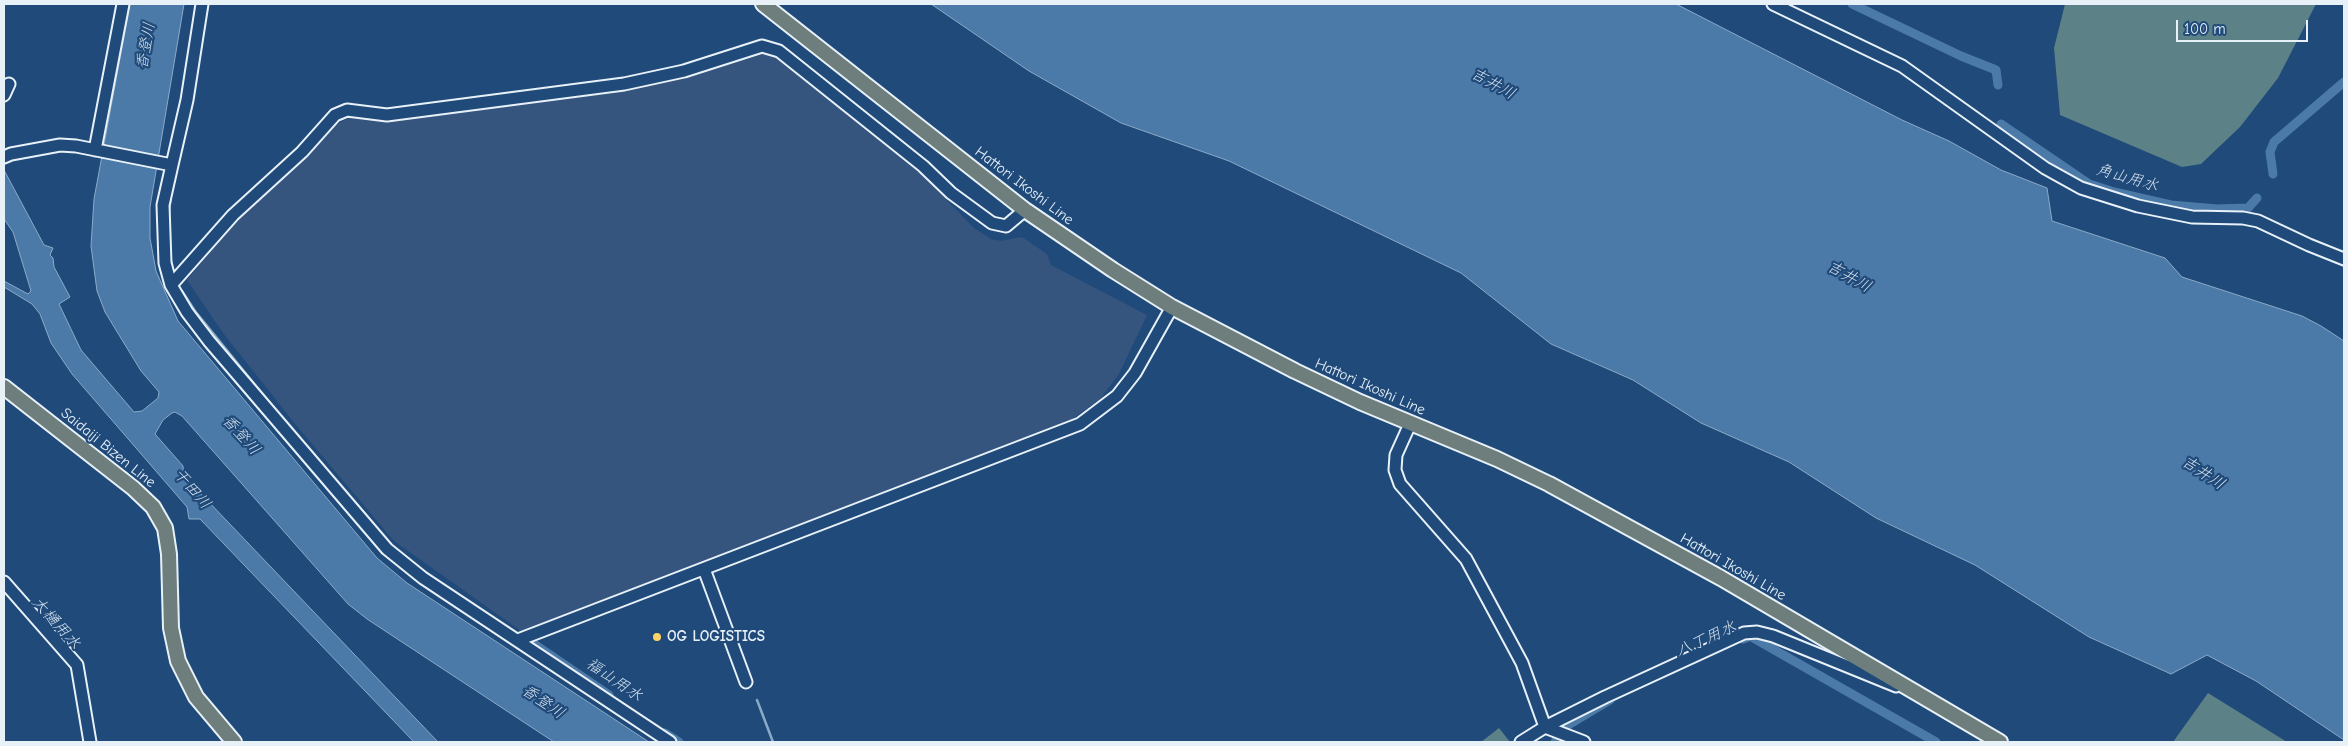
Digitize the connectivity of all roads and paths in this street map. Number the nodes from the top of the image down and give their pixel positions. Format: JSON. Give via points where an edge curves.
{"nodes":[{"id":1,"x":123,"y":4,"type":"edge"},
{"id":2,"x":202,"y":4,"type":"edge"},
{"id":3,"x":763,"y":4,"type":"edge"},
{"id":4,"x":1773,"y":4,"type":"edge"},
{"id":5,"x":9,"y":84,"type":"dead end"},
{"id":6,"x":4,"y":95,"type":"edge"},
{"id":7,"x":95,"y":150,"type":"junction"},
{"id":8,"x":4,"y":158,"type":"edge"},
{"id":9,"x":166,"y":164,"type":"junction"},
{"id":10,"x":1024,"y":210,"type":"junction"},
{"id":11,"x":2344,"y":259,"type":"edge"},
{"id":12,"x":172,"y":284,"type":"junction"},
{"id":13,"x":1172,"y":307,"type":"junction"},
{"id":14,"x":4,"y":387,"type":"edge"},
{"id":15,"x":1410,"y":424,"type":"junction"},
{"id":16,"x":704,"y":569,"type":"junction"},
{"id":17,"x":4,"y":582,"type":"edge"},
{"id":18,"x":518,"y":640,"type":"junction"},
{"id":19,"x":746,"y":682,"type":"dead end"},
{"id":20,"x":1910,"y":689,"type":"junction"},
{"id":21,"x":1546,"y":727,"type":"junction"},
{"id":22,"x":90,"y":742,"type":"edge"},
{"id":23,"x":234,"y":742,"type":"edge"},
{"id":24,"x":670,"y":742,"type":"edge"},
{"id":25,"x":1521,"y":742,"type":"edge"},
{"id":26,"x":1584,"y":742,"type":"edge"},
{"id":27,"x":2000,"y":742,"type":"edge"}],
"edges":[{"from":1,"to":7,"type":"street"},
{"from":2,"to":9,"type":"street","via":[[187,100]]},
{"from":3,"to":10,"type":"main road","name":"Hattori Ikoshi Line"},
{"from":4,"to":11,"type":"street","via":[[1902,66],[2045,168],[2081,188],[2138,206],[2192,217],[2258,221]]},
{"from":5,"to":6,"type":"street"},
{"from":7,"to":8,"type":"street","via":[[60,145]]},
{"from":7,"to":9,"type":"street"},
{"from":9,"to":12,"type":"street","via":[[163,240],[165,263]]},
{"from":10,"to":12,"type":"street","via":[[1006,226],[992,223],[779,51],[762,46],[684,71],[617,85],[402,114],[347,110],[335,115],[302,152],[233,215]]},
{"from":10,"to":13,"type":"main road","name":"Hattori Ikoshi Line"},
{"from":12,"to":18,"type":"street","via":[[187,312],[209,341],[387,549],[423,578]]},
{"from":13,"to":15,"type":"main road","name":"Hattori Ikoshi Line","via":[[1295,371]]},
{"from":13,"to":16,"type":"street","via":[[1117,396],[1080,424]]},
{"from":14,"to":23,"type":"main road","name":"Saidaiji Bizen Line","via":[[153,507],[165,528],[171,628],[178,661],[196,697]]},
{"from":15,"to":20,"type":"main road","name":"Hattori Ikoshi Line","via":[[1549,484],[1721,578]]},
{"from":15,"to":21,"type":"street","via":[[1396,455],[1395,470],[1400,484],[1466,559],[1522,663]]},
{"from":16,"to":18,"type":"street"},
{"from":16,"to":19,"type":"street"},
{"from":17,"to":22,"type":"street","via":[[76,665]]},
{"from":18,"to":24,"type":"street"},
{"from":20,"to":21,"type":"street","via":[[1773,636],[1744,633]]},
{"from":20,"to":27,"type":"main road","name":"Hattori Ikoshi Line"},
{"from":21,"to":25,"type":"street"},
{"from":21,"to":26,"type":"street"}]}
